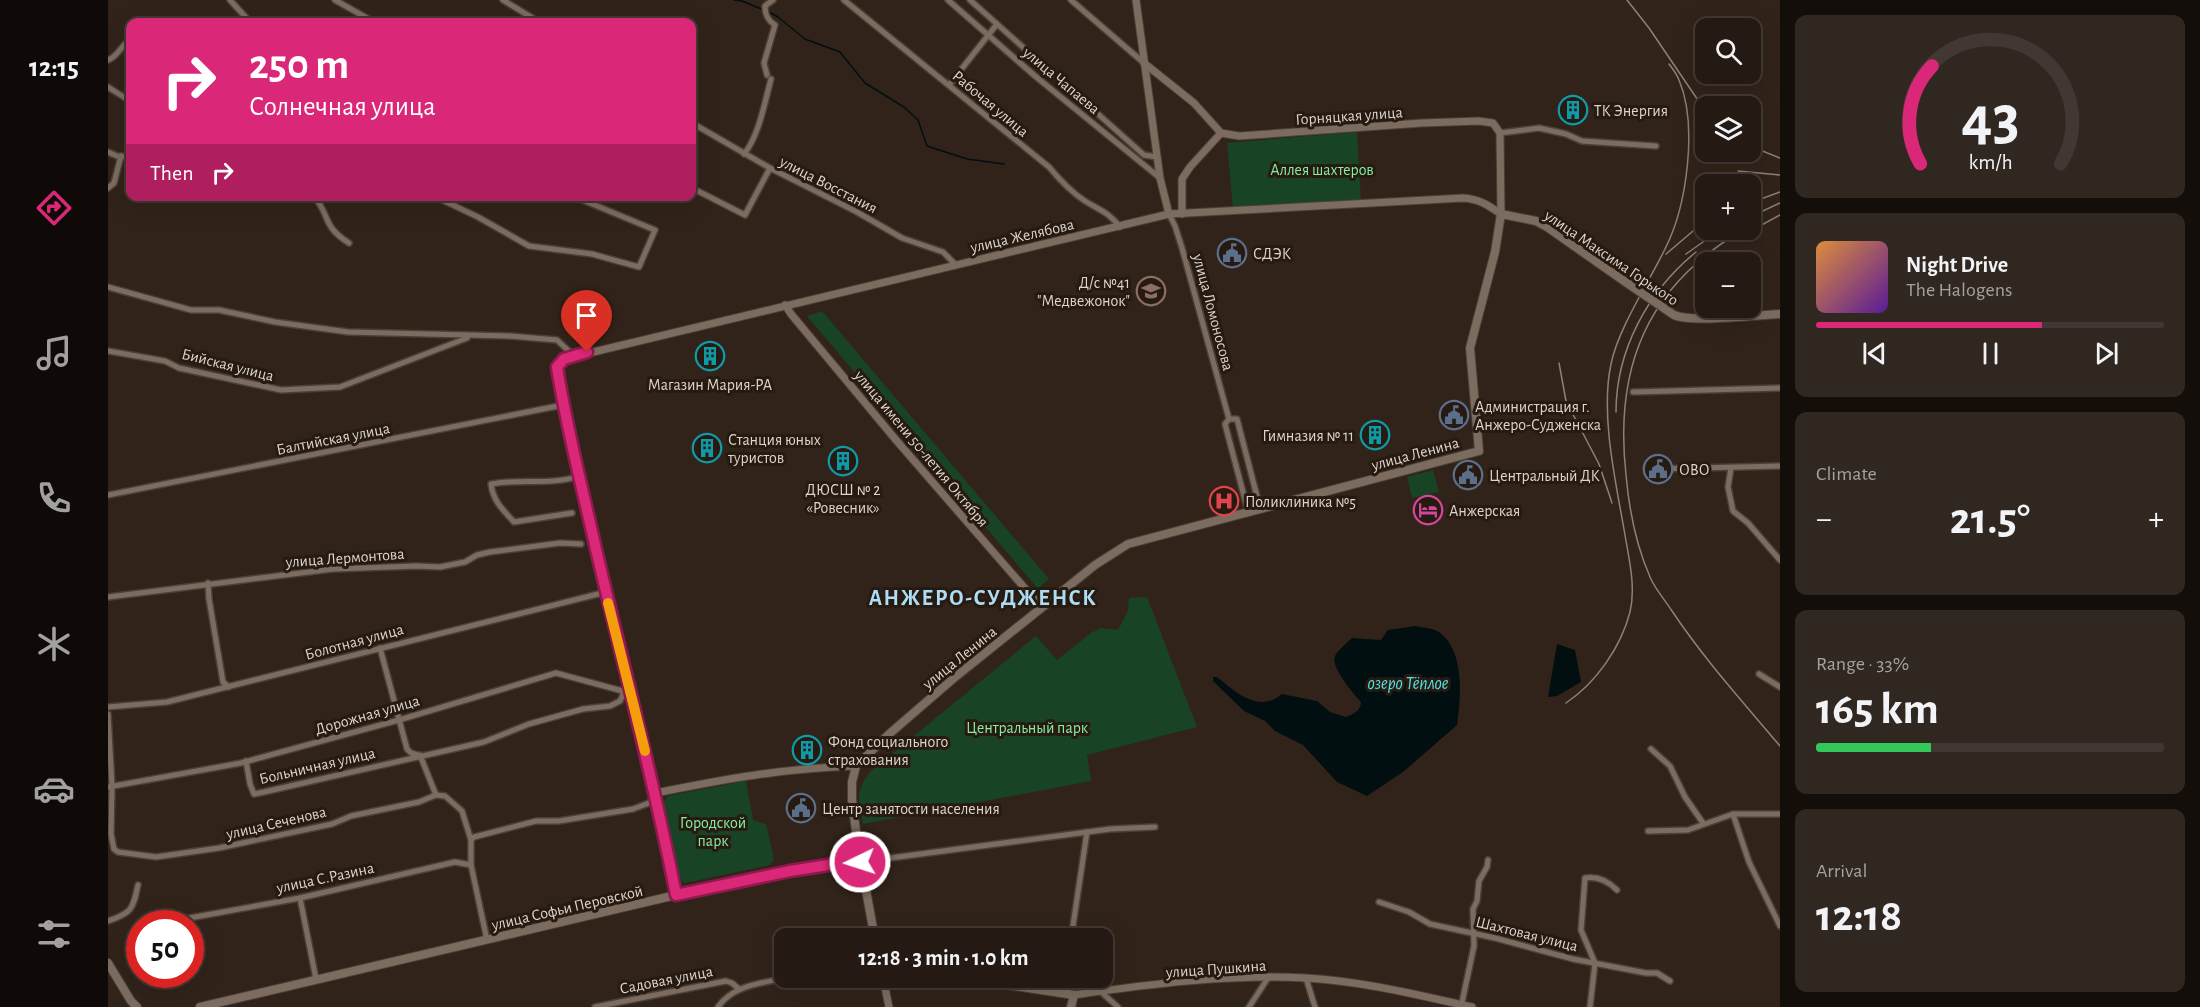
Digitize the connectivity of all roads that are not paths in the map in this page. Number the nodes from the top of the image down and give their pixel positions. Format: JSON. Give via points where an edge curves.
{"nodes":[{"id":1,"x":230,"y":0,"type":"edge"},
{"id":2,"x":336,"y":0,"type":"edge"},
{"id":3,"x":503,"y":0,"type":"edge"},
{"id":4,"x":773,"y":0,"type":"edge"},
{"id":5,"x":844,"y":0,"type":"edge"},
{"id":6,"x":948,"y":0,"type":"edge"},
{"id":7,"x":970,"y":0,"type":"edge"},
{"id":8,"x":1071,"y":0,"type":"edge"},
{"id":9,"x":1136,"y":0,"type":"edge"},
{"id":10,"x":246,"y":18,"type":"edge"},
{"id":11,"x":367,"y":18,"type":"edge"},
{"id":12,"x":532,"y":18,"type":"edge"},
{"id":13,"x":998,"y":24,"type":"junction"},
{"id":14,"x":988,"y":36,"type":"junction"},
{"id":15,"x":126,"y":43,"type":"edge"},
{"id":16,"x":108,"y":60,"type":"edge"},
{"id":17,"x":1144,"y":63,"type":"junction"},
{"id":18,"x":949,"y":85,"type":"junction"},
{"id":19,"x":108,"y":87,"type":"edge"},
{"id":20,"x":126,"y":98,"type":"edge"},
{"id":21,"x":696,"y":125,"type":"edge"},
{"id":22,"x":1221,"y":133,"type":"junction"},
{"id":23,"x":1500,"y":133,"type":"junction"},
{"id":24,"x":1656,"y":146,"type":"dead end"},
{"id":25,"x":108,"y":152,"type":"edge"},
{"id":26,"x":744,"y":154,"type":"junction"},
{"id":27,"x":121,"y":156,"type":"junction"},
{"id":28,"x":126,"y":157,"type":"edge"},
{"id":29,"x":1157,"y":158,"type":"junction"},
{"id":30,"x":770,"y":168,"type":"junction"},
{"id":31,"x":1160,"y":178,"type":"junction"},
{"id":32,"x":108,"y":188,"type":"edge"},
{"id":33,"x":696,"y":190,"type":"edge"},
{"id":34,"x":318,"y":201,"type":"edge"},
{"id":35,"x":444,"y":201,"type":"edge"},
{"id":36,"x":585,"y":201,"type":"edge"},
{"id":37,"x":1169,"y":214,"type":"junction"},
{"id":38,"x":1182,"y":214,"type":"junction"},
{"id":39,"x":1501,"y":214,"type":"junction"},
{"id":40,"x":1119,"y":227,"type":"junction"},
{"id":41,"x":349,"y":243,"type":"dead end"},
{"id":42,"x":955,"y":264,"type":"junction"},
{"id":43,"x":108,"y":287,"type":"edge"},
{"id":44,"x":785,"y":305,"type":"junction"},
{"id":45,"x":1780,"y":314,"type":"edge"},
{"id":46,"x":477,"y":335,"type":"junction"},
{"id":47,"x":108,"y":351,"type":"edge"},
{"id":48,"x":574,"y":356,"type":"junction"},
{"id":49,"x":1780,"y":388,"type":"edge"},
{"id":50,"x":1633,"y":392,"type":"dead end"},
{"id":51,"x":563,"y":405,"type":"junction"},
{"id":52,"x":1229,"y":419,"type":"junction"},
{"id":53,"x":1780,"y":466,"type":"edge"},
{"id":54,"x":1731,"y":468,"type":"junction"},
{"id":55,"x":1656,"y":469,"type":"dead end"},
{"id":56,"x":579,"y":476,"type":"junction"},
{"id":57,"x":108,"y":495,"type":"edge"},
{"id":58,"x":1260,"y":508,"type":"junction"},
{"id":59,"x":1248,"y":511,"type":"junction"},
{"id":60,"x":572,"y":513,"type":"dead end"},
{"id":61,"x":581,"y":544,"type":"dead end"},
{"id":62,"x":1780,"y":560,"type":"edge"},
{"id":63,"x":208,"y":583,"type":"junction"},
{"id":64,"x":606,"y":592,"type":"junction"},
{"id":65,"x":108,"y":597,"type":"edge"},
{"id":66,"x":1041,"y":607,"type":"junction"},
{"id":67,"x":380,"y":648,"type":"junction"},
{"id":68,"x":1759,"y":674,"type":"dead end"},
{"id":69,"x":229,"y":687,"type":"junction"},
{"id":70,"x":1780,"y":687,"type":"edge"},
{"id":71,"x":627,"y":692,"type":"junction"},
{"id":72,"x":108,"y":706,"type":"edge"},
{"id":73,"x":108,"y":714,"type":"edge"},
{"id":74,"x":399,"y":720,"type":"junction"},
{"id":75,"x":1651,"y":749,"type":"dead end"},
{"id":76,"x":420,"y":755,"type":"junction"},
{"id":77,"x":246,"y":761,"type":"junction"},
{"id":78,"x":856,"y":766,"type":"junction"},
{"id":79,"x":110,"y":787,"type":"edge"},
{"id":80,"x":656,"y":793,"type":"junction"},
{"id":81,"x":436,"y":795,"type":"junction"},
{"id":82,"x":1733,"y":814,"type":"junction"},
{"id":83,"x":1780,"y":814,"type":"edge"},
{"id":84,"x":1703,"y":823,"type":"junction"},
{"id":85,"x":1155,"y":827,"type":"dead end"},
{"id":86,"x":1648,"y":831,"type":"dead end"},
{"id":87,"x":1087,"y":832,"type":"junction"},
{"id":88,"x":471,"y":840,"type":"junction"},
{"id":89,"x":1488,"y":860,"type":"dead end"},
{"id":90,"x":860,"y":862,"type":"junction"},
{"id":91,"x":471,"y":865,"type":"junction"},
{"id":92,"x":138,"y":885,"type":"dead end"},
{"id":93,"x":1617,"y":890,"type":"dead end"},
{"id":94,"x":676,"y":895,"type":"junction"},
{"id":95,"x":300,"y":898,"type":"junction"},
{"id":96,"x":1378,"y":902,"type":"dead end"},
{"id":97,"x":204,"y":915,"type":"edge"},
{"id":98,"x":108,"y":921,"type":"edge"},
{"id":99,"x":1780,"y":926,"type":"edge"},
{"id":100,"x":873,"y":928,"type":"edge"},
{"id":101,"x":1073,"y":928,"type":"edge"},
{"id":102,"x":1473,"y":933,"type":"junction"},
{"id":103,"x":487,"y":940,"type":"junction"},
{"id":104,"x":108,"y":963,"type":"edge"},
{"id":105,"x":1595,"y":963,"type":"junction"},
{"id":106,"x":1268,"y":978,"type":"junction"},
{"id":107,"x":1306,"y":978,"type":"junction"},
{"id":108,"x":316,"y":979,"type":"junction"},
{"id":109,"x":774,"y":981,"type":"edge"},
{"id":110,"x":1670,"y":981,"type":"dead end"},
{"id":111,"x":885,"y":988,"type":"edge"},
{"id":112,"x":1030,"y":988,"type":"edge"},
{"id":113,"x":1070,"y":988,"type":"edge"},
{"id":114,"x":739,"y":989,"type":"junction"},
{"id":115,"x":1101,"y":992,"type":"junction"},
{"id":116,"x":1071,"y":994,"type":"junction"},
{"id":117,"x":1461,"y":1006,"type":"edge"},
{"id":118,"x":137,"y":1007,"type":"edge"},
{"id":119,"x":200,"y":1007,"type":"edge"},
{"id":120,"x":595,"y":1007,"type":"edge"},
{"id":121,"x":718,"y":1007,"type":"edge"},
{"id":122,"x":889,"y":1007,"type":"edge"},
{"id":123,"x":1071,"y":1007,"type":"edge"},
{"id":124,"x":1118,"y":1007,"type":"edge"},
{"id":125,"x":1249,"y":1007,"type":"edge"},
{"id":126,"x":1315,"y":1007,"type":"edge"},
{"id":127,"x":1472,"y":1007,"type":"edge"},
{"id":128,"x":1590,"y":1007,"type":"edge"}],
"edges":[{"from":1,"to":10,"type":"street"},
{"from":2,"to":11,"type":"street"},
{"from":3,"to":12,"type":"street"},
{"from":4,"to":26,"type":"street","via":[[765,6],[765,13],[775,25],[764,63],[769,77],[759,120]]},
{"from":5,"to":18,"type":"street","name":"Рабочая улица"},
{"from":6,"to":14,"type":"street","name":"улица Чапаева"},
{"from":7,"to":13,"type":"street","name":"улица Чапаева"},
{"from":8,"to":17,"type":"street"},
{"from":9,"to":17,"type":"street"},
{"from":13,"to":14,"type":"street"},
{"from":13,"to":29,"type":"street","name":"улица Чапаева","via":[[1144,155]]},
{"from":14,"to":18,"type":"street"},
{"from":14,"to":31,"type":"street","name":"улица Чапаева"},
{"from":15,"to":16,"type":"street"},
{"from":17,"to":22,"type":"street","via":[[1194,103]]},
{"from":17,"to":29,"type":"street"},
{"from":18,"to":40,"type":"street","name":"Рабочая улица","via":[[1084,200],[1109,213]]},
{"from":19,"to":20,"type":"street"},
{"from":21,"to":26,"type":"street","name":"улица Восстания"},
{"from":22,"to":23,"type":"street","name":"Горняцкая улица","via":[[1239,136],[1479,121],[1493,123]]},
{"from":22,"to":38,"type":"street","via":[[1182,179]]},
{"from":23,"to":24,"type":"street","via":[[1539,128],[1582,141]]},
{"from":23,"to":39,"type":"street"},
{"from":25,"to":27,"type":"street"},
{"from":26,"to":30,"type":"street","name":"улица Восстания"},
{"from":27,"to":28,"type":"street"},
{"from":27,"to":32,"type":"street","via":[[114,183]]},
{"from":29,"to":31,"type":"street"},
{"from":30,"to":33,"type":"street","via":[[745,215]]},
{"from":30,"to":42,"type":"street","name":"улица Восстания","via":[[902,238],[943,252]]},
{"from":31,"to":37,"type":"street"},
{"from":34,"to":41,"type":"street","via":[[327,224]]},
{"from":35,"to":36,"type":"street","via":[[530,246],[592,254],[639,267],[656,230]]},
{"from":37,"to":38,"type":"street","name":"улица Желябова"},
{"from":37,"to":40,"type":"street","name":"улица Желябова"},
{"from":37,"to":52,"type":"street","name":"улица Ломоносова","via":[[1184,254]]},
{"from":38,"to":39,"type":"street","name":"улица Желябова","via":[[1463,198],[1476,199]]},
{"from":39,"to":45,"type":"main road","name":"улица Максима Горького","bridge":true,"via":[[1541,224],[1681,318]]},
{"from":39,"to":58,"type":"main road","name":"улица Ленина","via":[[1470,348],[1479,451]]},
{"from":40,"to":42,"type":"street","name":"улица Желябова"},
{"from":42,"to":44,"type":"street","name":"улица Желябова"},
{"from":43,"to":46,"type":"street","name":"Бийская улица","via":[[191,310],[219,310],[348,332]]},
{"from":44,"to":48,"type":"street","name":"улица Желябова"},
{"from":44,"to":66,"type":"street","name":"улица имени 50-летия Октября"},
{"from":46,"to":47,"type":"street","name":"Бийская улица","via":[[340,387],[281,390]]},
{"from":46,"to":48,"type":"street","name":"Бийская улица","via":[[556,340]]},
{"from":48,"to":51,"type":"street","name":"улица Желябова","via":[[557,367]]},
{"from":49,"to":50,"type":"street"},
{"from":51,"to":56,"type":"street"},
{"from":51,"to":57,"type":"street","name":"Балтийская улица"},
{"from":52,"to":58,"type":"street","name":"улица Ломоносова","via":[[1237,419]]},
{"from":52,"to":59,"type":"street","name":"улица Ломоносова","via":[[1225,424]]},
{"from":53,"to":54,"type":"street"},
{"from":54,"to":55,"type":"street"},
{"from":54,"to":62,"type":"street","via":[[1728,488],[1733,511]]},
{"from":56,"to":60,"type":"street","via":[[550,482],[491,484],[498,505],[514,522]]},
{"from":56,"to":64,"type":"street"},
{"from":58,"to":59,"type":"main road","name":"улица Ленина"},
{"from":59,"to":66,"type":"main road","name":"улица Ленина","via":[[1128,544]]},
{"from":61,"to":63,"type":"street","name":"улица Лермонтова","via":[[490,552],[440,567],[333,569]]},
{"from":63,"to":65,"type":"street","name":"улица Лермонтова"},
{"from":63,"to":69,"type":"street","via":[[221,674]]},
{"from":64,"to":67,"type":"street","name":"Болотная улица"},
{"from":64,"to":71,"type":"street"},
{"from":66,"to":78,"type":"main road","name":"улица Ленина","via":[[928,699]]},
{"from":67,"to":69,"type":"street","name":"Болотная улица"},
{"from":67,"to":74,"type":"street"},
{"from":68,"to":70,"type":"street"},
{"from":69,"to":72,"type":"street","name":"Болотная улица","via":[[167,702]]},
{"from":71,"to":74,"type":"street","name":"Дорожная улица","via":[[555,674]]},
{"from":71,"to":76,"type":"street","via":[[610,706],[583,709],[484,742]]},
{"from":71,"to":80,"type":"street"},
{"from":73,"to":79,"type":"street"},
{"from":74,"to":76,"type":"street","via":[[407,749]]},
{"from":74,"to":77,"type":"street","name":"Дорожная улица"},
{"from":75,"to":84,"type":"street","via":[[1670,765]]},
{"from":76,"to":77,"type":"street","name":"Больничная улица","via":[[254,794]]},
{"from":76,"to":81,"type":"street"},
{"from":77,"to":79,"type":"street","name":"Дорожная улица"},
{"from":78,"to":80,"type":"street","via":[[731,777]]},
{"from":78,"to":90,"type":"main road","via":[[852,782]]},
{"from":79,"to":81,"type":"street","name":"улица Сеченова","via":[[114,849],[156,857],[332,824]]},
{"from":80,"to":88,"type":"street","via":[[649,803],[633,809],[536,821]]},
{"from":80,"to":94,"type":"street"},
{"from":81,"to":88,"type":"street","via":[[445,796],[462,811]]},
{"from":82,"to":83,"type":"street"},
{"from":82,"to":84,"type":"street"},
{"from":82,"to":99,"type":"street","via":[[1749,862]]},
{"from":84,"to":86,"type":"street","via":[[1688,830]]},
{"from":85,"to":87,"type":"street","name":"улица Софьи Перовской"},
{"from":87,"to":90,"type":"street","name":"улица Софьи Перовской"},
{"from":87,"to":101,"type":"street"},
{"from":88,"to":91,"type":"street"},
{"from":89,"to":102,"type":"street","via":[[1473,909]]},
{"from":90,"to":94,"type":"main road","name":"улица Софьи Перовской","via":[[790,871]]},
{"from":90,"to":100,"type":"main road"},
{"from":91,"to":95,"type":"street","name":"улица С.Разина","via":[[455,862]]},
{"from":91,"to":103,"type":"street"},
{"from":92,"to":98,"type":"street","via":[[134,906],[122,917]]},
{"from":93,"to":105,"type":"street","via":[[1609,882],[1585,878],[1581,930]]},
{"from":94,"to":103,"type":"main road","name":"улица Софьи Перовской"},
{"from":95,"to":97,"type":"street","name":"улица С.Разина"},
{"from":95,"to":108,"type":"street"},
{"from":96,"to":102,"type":"street","name":"Шахтовая улица","via":[[1430,924]]},
{"from":102,"to":105,"type":"street","name":"Шахтовая улица"},
{"from":102,"to":117,"type":"street","via":[[1474,946]]},
{"from":103,"to":108,"type":"main road","name":"улица Софьи Перовской"},
{"from":104,"to":118,"type":"main road"},
{"from":105,"to":110,"type":"street","name":"Шахтовая улица","via":[[1657,973]]},
{"from":105,"to":128,"type":"street"},
{"from":106,"to":107,"type":"street","name":"улица Пушкина"},
{"from":106,"to":115,"type":"street","name":"улица Пушкина"},
{"from":106,"to":125,"type":"street"},
{"from":107,"to":117,"type":"street","name":"улица Пушкина","via":[[1362,985]]},
{"from":107,"to":126,"type":"street"},
{"from":108,"to":119,"type":"main road","name":"улица Софьи Перовской"},
{"from":109,"to":114,"type":"street"},
{"from":111,"to":122,"type":"street"},
{"from":112,"to":116,"type":"main road","name":"улица Пушкина"},
{"from":113,"to":116,"type":"street"},
{"from":114,"to":120,"type":"street","name":"Садовая улица","via":[[726,981]]},
{"from":114,"to":121,"type":"street","via":[[726,996]]},
{"from":115,"to":116,"type":"street","name":"улица Пушкина"},
{"from":115,"to":124,"type":"street"},
{"from":116,"to":123,"type":"main road"},
{"from":117,"to":127,"type":"street","name":"улица Пушкина"}]}
